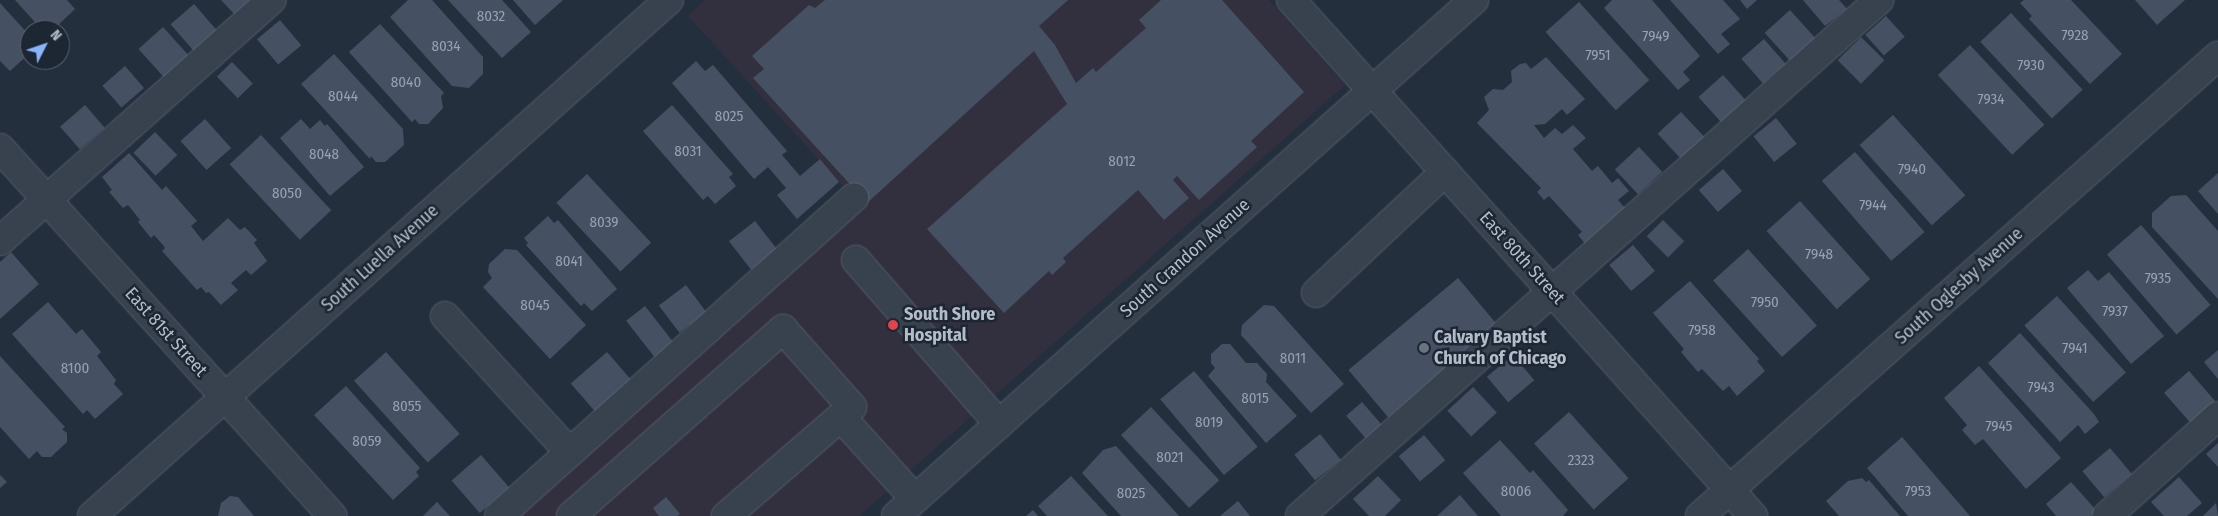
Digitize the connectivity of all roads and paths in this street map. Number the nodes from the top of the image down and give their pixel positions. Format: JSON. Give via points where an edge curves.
{"nodes":[{"id":1,"x":270,"y":0,"type":"edge"},
{"id":2,"x":669,"y":0,"type":"edge"},
{"id":3,"x":1291,"y":0,"type":"edge"},
{"id":4,"x":1474,"y":0,"type":"edge"},
{"id":5,"x":1879,"y":0,"type":"edge"},
{"id":6,"x":2218,"y":56,"type":"edge"},
{"id":7,"x":1372,"y":91,"type":"junction"},
{"id":8,"x":0,"y":148,"type":"edge"},
{"id":9,"x":1445,"y":172,"type":"junction"},
{"id":10,"x":854,"y":198,"type":"dead end"},
{"id":11,"x":46,"y":200,"type":"junction"},
{"id":12,"x":0,"y":241,"type":"edge"},
{"id":13,"x":856,"y":260,"type":"dead end"},
{"id":14,"x":1553,"y":292,"type":"junction"},
{"id":15,"x":1316,"y":293,"type":"dead end"},
{"id":16,"x":445,"y":316,"type":"dead end"},
{"id":17,"x":224,"y":397,"type":"junction"},
{"id":18,"x":2218,"y":416,"type":"edge"},
{"id":19,"x":841,"y":417,"type":"junction"},
{"id":20,"x":999,"y":424,"type":"junction"},
{"id":21,"x":570,"y":453,"type":"junction"},
{"id":22,"x":1730,"y":490,"type":"junction"},
{"id":23,"x":905,"y":507,"type":"edge"},
{"id":24,"x":92,"y":516,"type":"edge"},
{"id":25,"x":332,"y":516,"type":"edge"},
{"id":26,"x":499,"y":516,"type":"edge"},
{"id":27,"x":571,"y":516,"type":"edge"},
{"id":28,"x":726,"y":516,"type":"edge"},
{"id":29,"x":1300,"y":516,"type":"edge"},
{"id":30,"x":1700,"y":516,"type":"edge"},
{"id":31,"x":1753,"y":516,"type":"edge"},
{"id":32,"x":2107,"y":516,"type":"edge"}],
"edges":[{"from":1,"to":11,"type":"street"},
{"from":2,"to":17,"type":"street","name":"South Luella Avenue"},
{"from":3,"to":7,"type":"street","name":"East 80th Street"},
{"from":4,"to":7,"type":"street","name":"South Crandon Avenue"},
{"from":5,"to":14,"type":"street"},
{"from":6,"to":22,"type":"street","name":"South Oglesby Avenue"},
{"from":7,"to":9,"type":"street","name":"East 80th Street"},
{"from":7,"to":20,"type":"street","name":"South Crandon Avenue"},
{"from":8,"to":11,"type":"street","name":"East 81st Street"},
{"from":9,"to":14,"type":"street","name":"East 80th Street"},
{"from":9,"to":15,"type":"street"},
{"from":10,"to":21,"type":"street"},
{"from":11,"to":12,"type":"street"},
{"from":11,"to":17,"type":"street","name":"East 81st Street"},
{"from":13,"to":20,"type":"street"},
{"from":14,"to":22,"type":"street","name":"East 80th Street"},
{"from":14,"to":29,"type":"street"},
{"from":16,"to":21,"type":"street"},
{"from":17,"to":24,"type":"street","name":"South Luella Avenue"},
{"from":17,"to":25,"type":"street","name":"East 81st Street"},
{"from":18,"to":32,"type":"street"},
{"from":19,"to":23,"type":"street"},
{"from":19,"to":27,"type":"street","via":[[852,407],[783,328]]},
{"from":19,"to":28,"type":"street"},
{"from":20,"to":23,"type":"street","name":"South Crandon Avenue"},
{"from":21,"to":26,"type":"street"},
{"from":22,"to":30,"type":"street","name":"South Oglesby Avenue"},
{"from":22,"to":31,"type":"street","name":"East 80th Street"}]}
